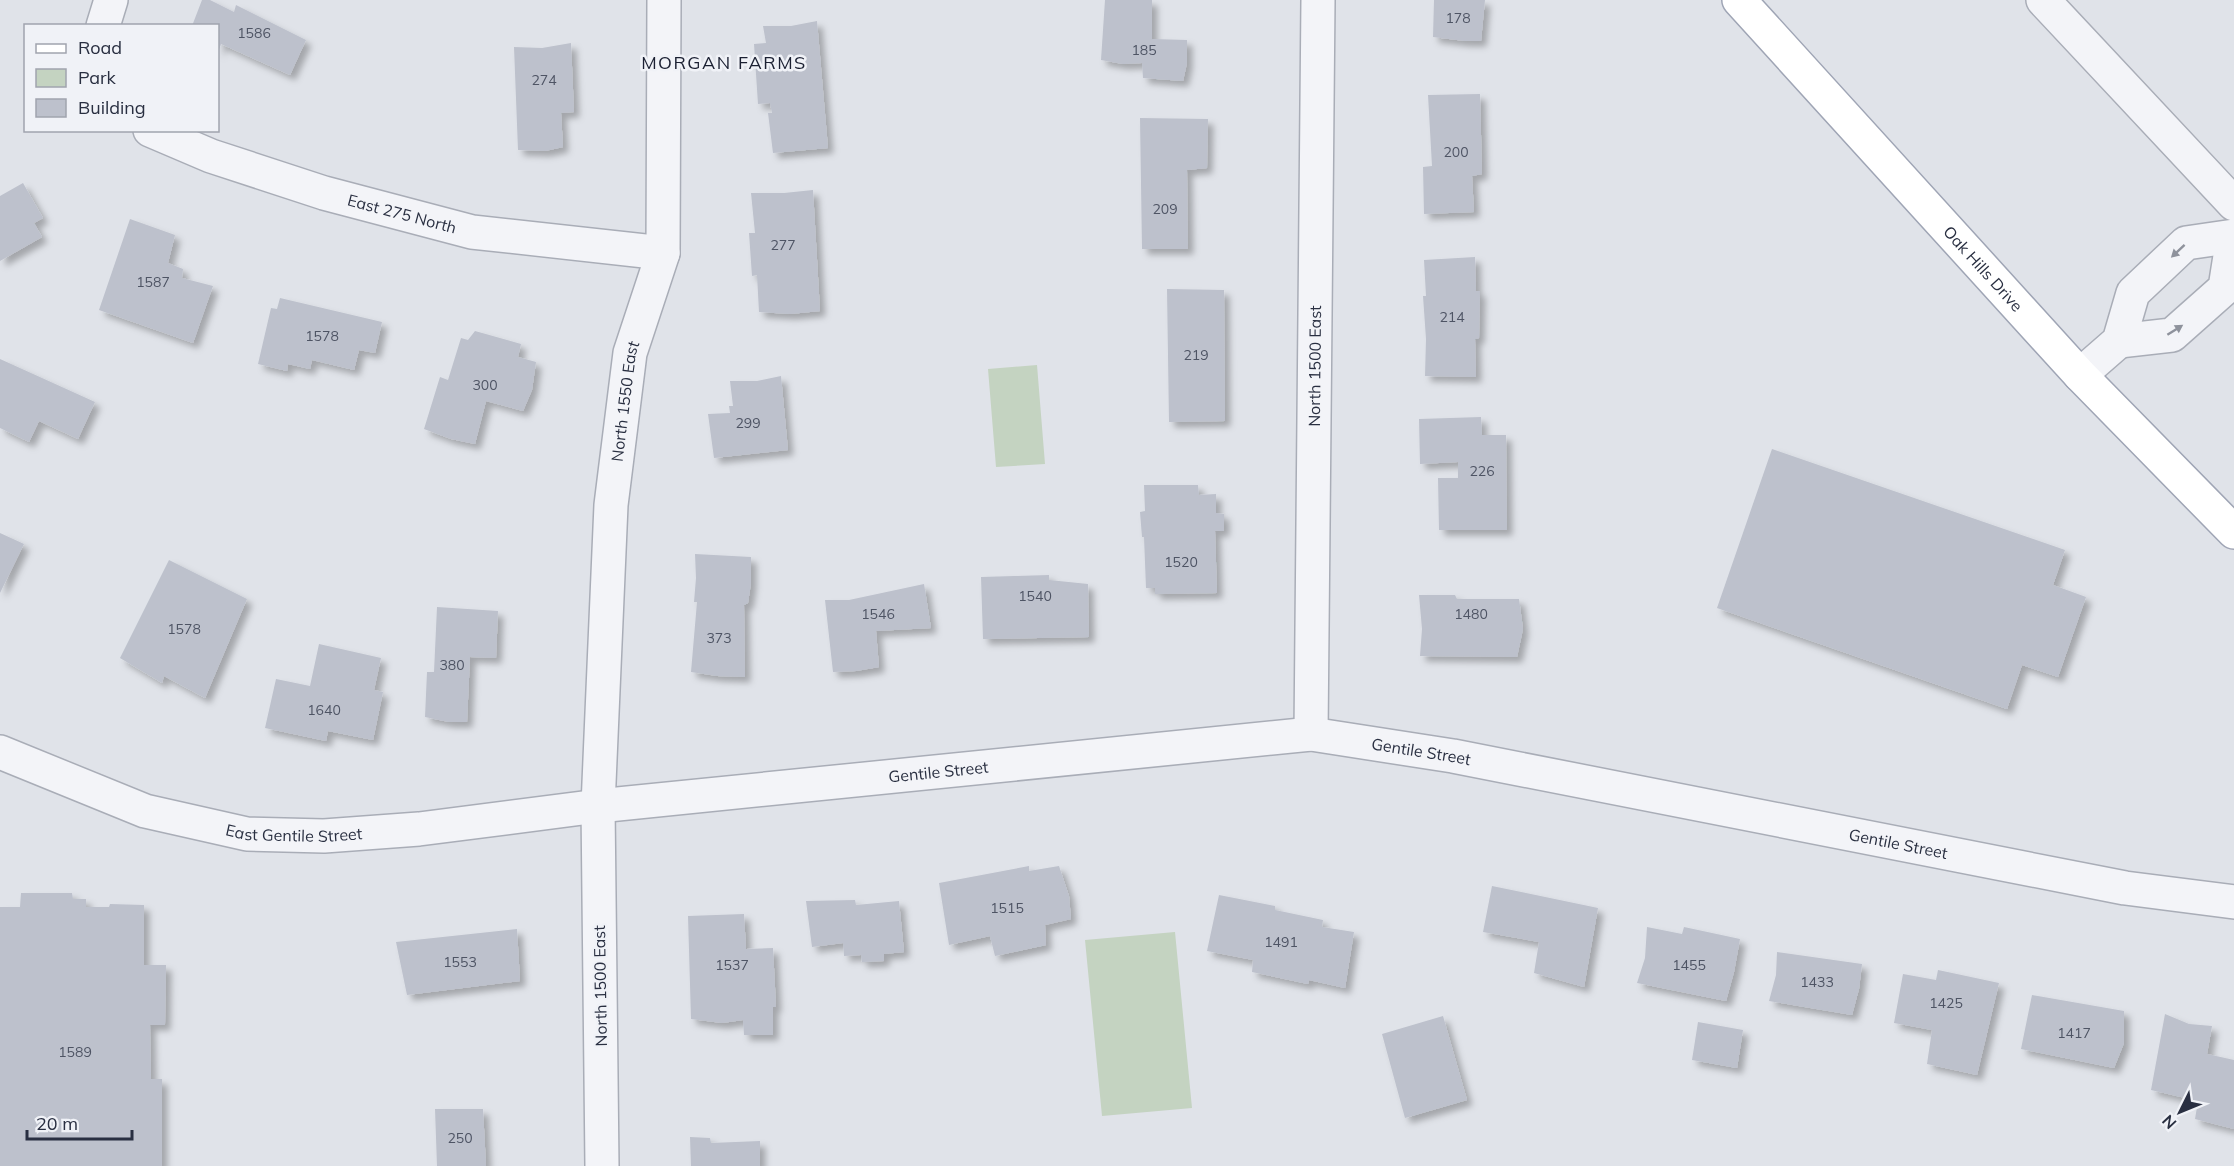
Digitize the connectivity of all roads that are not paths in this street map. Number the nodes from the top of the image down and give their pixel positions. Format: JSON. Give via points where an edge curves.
{"nodes":[{"id":1,"x":111,"y":0,"type":"edge"},
{"id":2,"x":664,"y":0,"type":"edge"},
{"id":3,"x":1318,"y":0,"type":"edge"},
{"id":4,"x":1738,"y":0,"type":"edge"},
{"id":5,"x":2043,"y":0,"type":"edge"},
{"id":6,"x":104,"y":24,"type":"edge"},
{"id":7,"x":155,"y":132,"type":"edge"},
{"id":8,"x":2234,"y":204,"type":"edge"},
{"id":9,"x":2233,"y":237,"type":"edge"},
{"id":10,"x":663,"y":253,"type":"junction"},
{"id":11,"x":2119,"y":340,"type":"junction"},
{"id":12,"x":2080,"y":375,"type":"junction"},
{"id":13,"x":2226,"y":523,"type":"edge"},
{"id":14,"x":2234,"y":543,"type":"edge"},
{"id":15,"x":1311,"y":734,"type":"junction"},
{"id":16,"x":0,"y":752,"type":"edge"},
{"id":17,"x":598,"y":806,"type":"junction"},
{"id":18,"x":2234,"y":902,"type":"edge"},
{"id":19,"x":602,"y":1166,"type":"edge"}],
"edges":[{"from":1,"to":6,"type":"street"},
{"from":2,"to":10,"type":"street","name":"North 1550 East"},
{"from":3,"to":15,"type":"street","name":"North 1500 East"},
{"from":4,"to":12,"type":"main road","name":"Oak Hills Drive"},
{"from":5,"to":8,"type":"street"},
{"from":7,"to":10,"type":"street","name":"East 275 North","via":[[211,156],[324,193],[472,232]]},
{"from":9,"to":11,"type":"street","one_way":true,"via":[[2186,243],[2133,292]]},
{"from":11,"to":9,"type":"street","one_way":true,"via":[[2172,335],[2225,288]]},
{"from":10,"to":17,"type":"street","name":"North 1550 East","via":[[630,353],[611,505]]},
{"from":11,"to":12,"type":"street"},
{"from":12,"to":13,"type":"main road","name":"Oak Hills Drive"},
{"from":13,"to":14,"type":"main road","name":"Oak Hills Drive"},
{"from":15,"to":17,"type":"street","name":"Gentile Street"},
{"from":15,"to":18,"type":"street","name":"Gentile Street","via":[[1453,756],[2125,888]]},
{"from":16,"to":17,"type":"street","name":"East Gentile Street","via":[[144,811],[247,834],[324,836],[419,829]]},
{"from":17,"to":19,"type":"street","name":"North 1500 East"}]}
